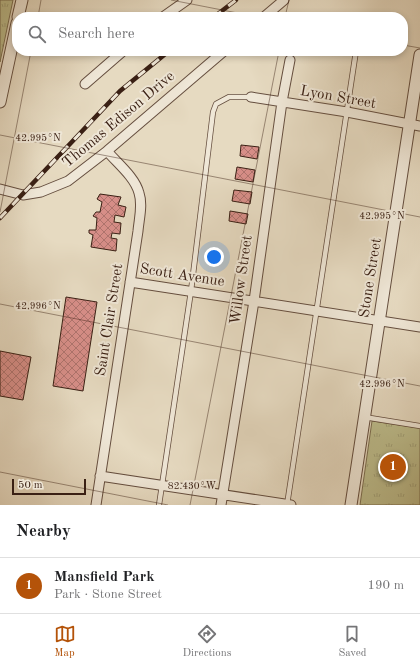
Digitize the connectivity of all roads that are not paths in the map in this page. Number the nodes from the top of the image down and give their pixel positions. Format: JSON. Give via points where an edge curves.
{"nodes":[{"id":1,"x":22,"y":0,"type":"edge"},
{"id":2,"x":187,"y":0,"type":"edge"},
{"id":3,"x":284,"y":0,"type":"edge"},
{"id":4,"x":19,"y":12,"type":"edge"},
{"id":5,"x":170,"y":12,"type":"edge"},
{"id":6,"x":270,"y":12,"type":"edge"},
{"id":7,"x":12,"y":46,"type":"edge"},
{"id":8,"x":420,"y":55,"type":"edge"},
{"id":9,"x":117,"y":56,"type":"edge"},
{"id":10,"x":218,"y":56,"type":"edge"},
{"id":11,"x":355,"y":56,"type":"edge"},
{"id":12,"x":290,"y":60,"type":"dead end"},
{"id":13,"x":85,"y":84,"type":"dead end"},
{"id":14,"x":251,"y":97,"type":"joint"},
{"id":15,"x":0,"y":102,"type":"edge"},
{"id":16,"x":282,"y":102,"type":"junction"},
{"id":17,"x":347,"y":112,"type":"junction"},
{"id":18,"x":415,"y":125,"type":"edge"},
{"id":19,"x":107,"y":151,"type":"junction"},
{"id":20,"x":0,"y":189,"type":"edge"},
{"id":21,"x":130,"y":282,"type":"junction"},
{"id":22,"x":191,"y":291,"type":"junction"},
{"id":23,"x":254,"y":301,"type":"junction"},
{"id":24,"x":318,"y":310,"type":"junction"},
{"id":25,"x":379,"y":320,"type":"junction"},
{"id":26,"x":420,"y":327,"type":"edge"},
{"id":27,"x":364,"y":416,"type":"junction"},
{"id":28,"x":420,"y":426,"type":"edge"},
{"id":29,"x":100,"y":476,"type":"junction"},
{"id":30,"x":162,"y":486,"type":"junction"},
{"id":31,"x":222,"y":495,"type":"junction"},
{"id":32,"x":96,"y":505,"type":"edge"},
{"id":33,"x":159,"y":505,"type":"edge"},
{"id":34,"x":221,"y":505,"type":"edge"},
{"id":35,"x":289,"y":505,"type":"edge"},
{"id":36,"x":352,"y":505,"type":"edge"}],
"edges":[{"from":1,"to":4,"type":"street"},
{"from":2,"to":5,"type":"street"},
{"from":3,"to":6,"type":"street"},
{"from":7,"to":15,"type":"street"},
{"from":8,"to":18,"type":"street","name":"Stone Street"},
{"from":9,"to":13,"type":"street"},
{"from":10,"to":19,"type":"street","name":"Thomas Edison Drive"},
{"from":11,"to":17,"type":"lane"},
{"from":12,"to":16,"type":"street","name":"Willow Street"},
{"from":14,"to":16,"type":"street","name":"Lyon Street"},
{"from":14,"to":22,"type":"lane","via":[[229,97],[216,104],[213,112]]},
{"from":16,"to":17,"type":"street","name":"Lyon Street"},
{"from":16,"to":23,"type":"street","name":"Willow Street"},
{"from":17,"to":18,"type":"street","name":"Lyon Street"},
{"from":17,"to":24,"type":"lane"},
{"from":18,"to":25,"type":"street","name":"Stone Street"},
{"from":19,"to":20,"type":"street","name":"Thomas Edison Drive","via":[[60,186],[23,195]]},
{"from":19,"to":21,"type":"street","name":"Saint Clair Street","via":[[133,179],[141,202]]},
{"from":21,"to":22,"type":"street","name":"Scott Avenue"},
{"from":21,"to":29,"type":"street","name":"Saint Clair Street"},
{"from":22,"to":23,"type":"street","name":"Scott Avenue"},
{"from":22,"to":30,"type":"lane"},
{"from":23,"to":24,"type":"street","name":"Scott Avenue"},
{"from":23,"to":31,"type":"street","name":"Willow Street"},
{"from":24,"to":25,"type":"street","name":"Scott Avenue"},
{"from":24,"to":35,"type":"lane"},
{"from":25,"to":26,"type":"street","name":"Scott Avenue"},
{"from":25,"to":27,"type":"street","name":"Stone Street"},
{"from":27,"to":28,"type":"lane"},
{"from":27,"to":36,"type":"street","name":"Stone Street"},
{"from":29,"to":30,"type":"street"},
{"from":29,"to":32,"type":"street","name":"Saint Clair Street"},
{"from":30,"to":31,"type":"street"},
{"from":30,"to":33,"type":"lane"},
{"from":31,"to":34,"type":"street","name":"Willow Street"},
{"from":31,"to":35,"type":"street"}]}
